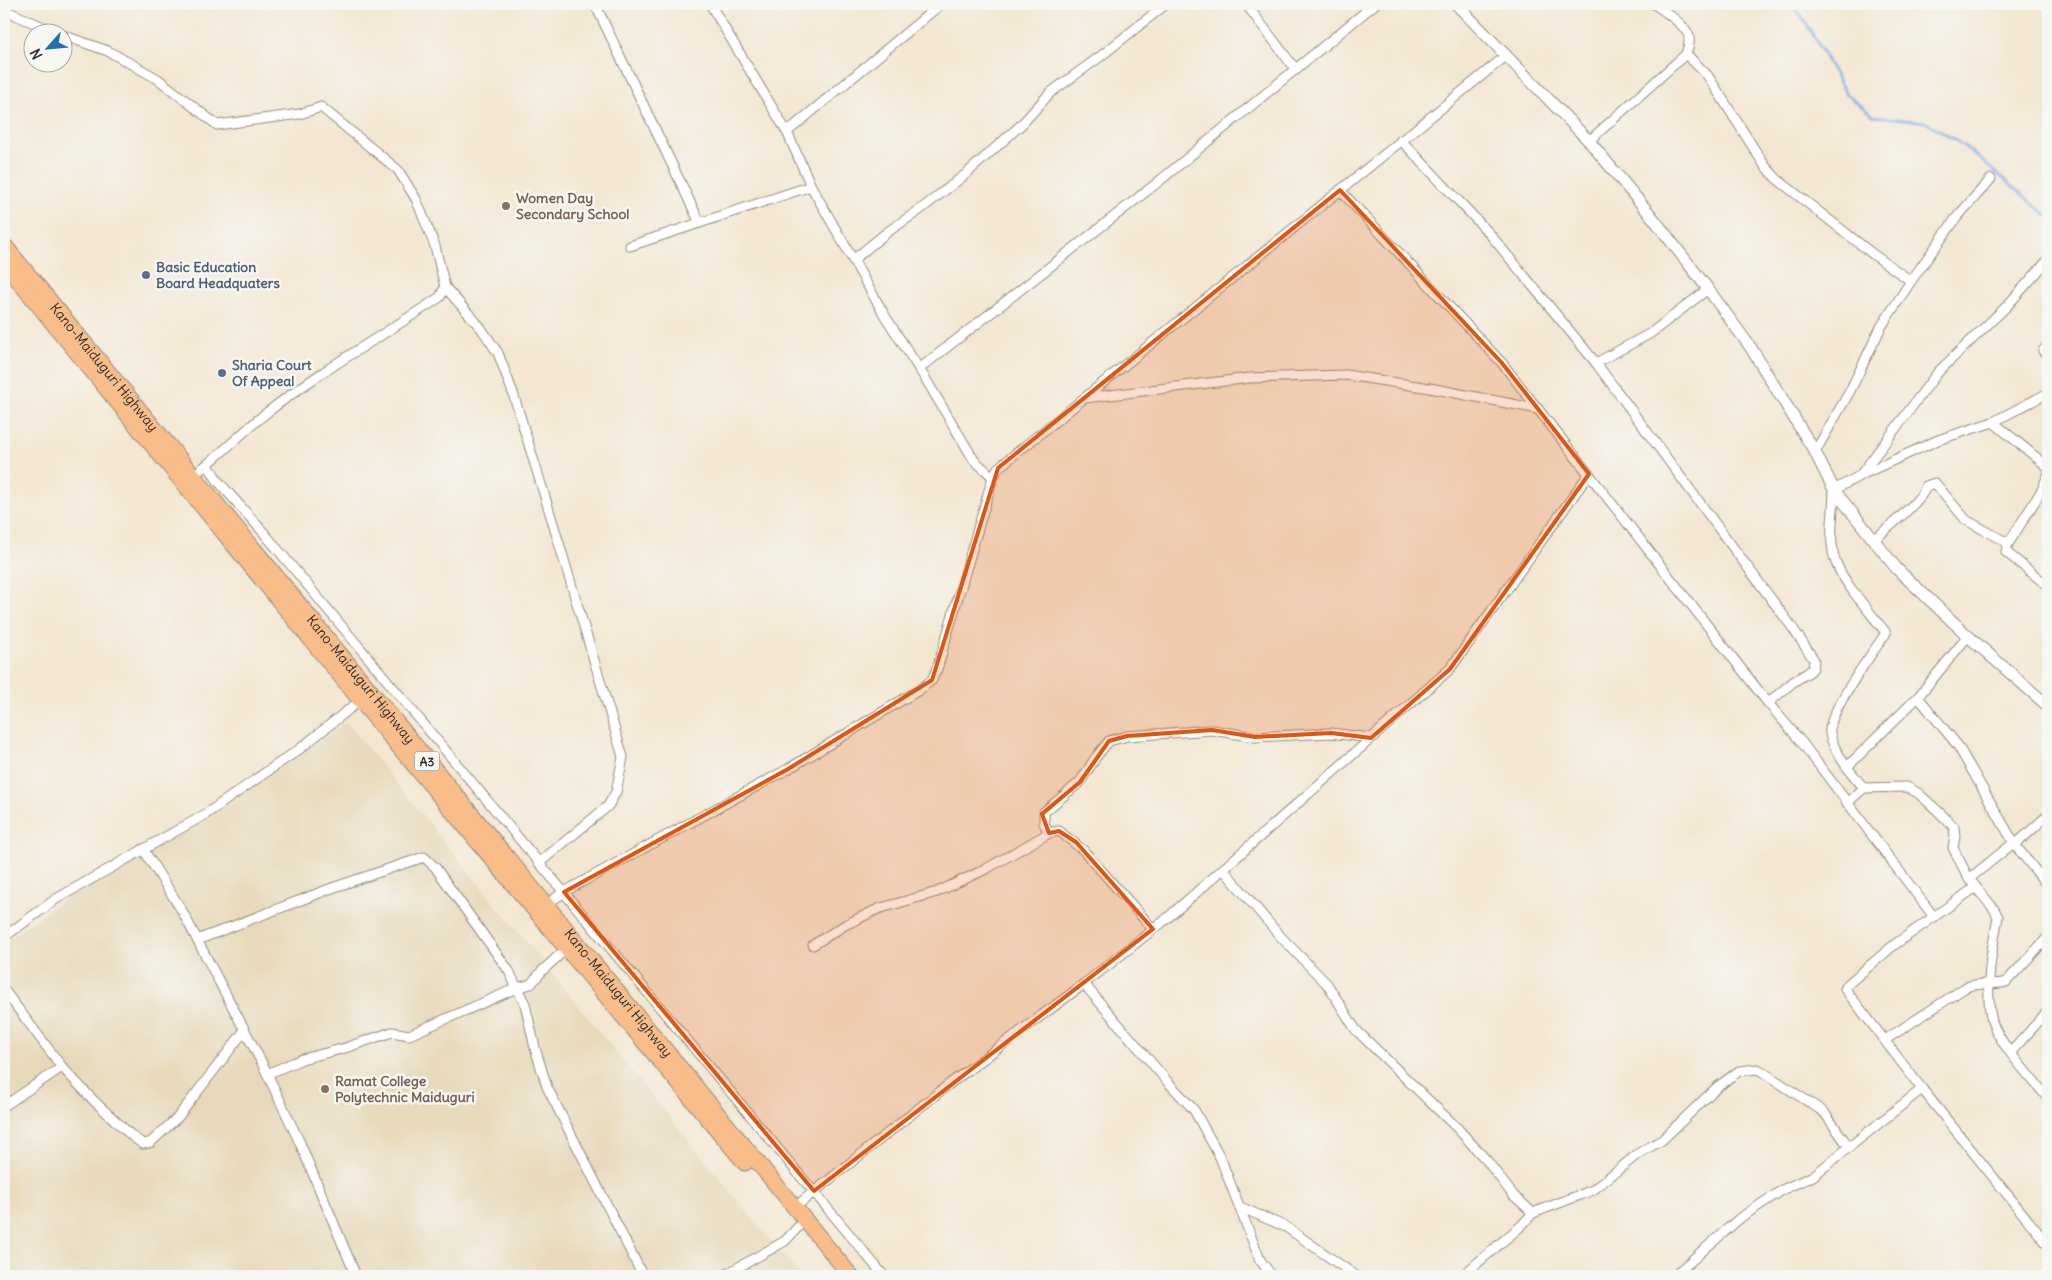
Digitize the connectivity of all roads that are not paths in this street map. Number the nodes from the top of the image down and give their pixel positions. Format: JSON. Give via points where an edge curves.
{"nodes":[{"id":1,"x":595,"y":4,"type":"edge"},
{"id":2,"x":710,"y":4,"type":"edge"},
{"id":3,"x":941,"y":4,"type":"edge"},
{"id":4,"x":1166,"y":4,"type":"edge"},
{"id":5,"x":1246,"y":4,"type":"edge"},
{"id":6,"x":1375,"y":4,"type":"edge"},
{"id":7,"x":1456,"y":4,"type":"edge"},
{"id":8,"x":1654,"y":4,"type":"edge"},
{"id":9,"x":4,"y":10,"type":"edge"},
{"id":10,"x":32,"y":22,"type":"edge"},
{"id":11,"x":72,"y":38,"type":"edge"},
{"id":12,"x":1686,"y":54,"type":"junction"},
{"id":13,"x":1507,"y":55,"type":"junction"},
{"id":14,"x":1296,"y":70,"type":"junction"},
{"id":15,"x":787,"y":132,"type":"junction"},
{"id":16,"x":1401,"y":140,"type":"junction"},
{"id":17,"x":1589,"y":142,"type":"junction"},
{"id":18,"x":1991,"y":179,"type":"dead end"},
{"id":19,"x":811,"y":186,"type":"junction"},
{"id":20,"x":1340,"y":190,"type":"junction"},
{"id":21,"x":700,"y":223,"type":"junction"},
{"id":22,"x":4,"y":245,"type":"edge"},
{"id":23,"x":630,"y":246,"type":"dead end"},
{"id":24,"x":853,"y":260,"type":"junction"},
{"id":25,"x":2048,"y":260,"type":"edge"},
{"id":26,"x":4,"y":263,"type":"edge"},
{"id":27,"x":4,"y":272,"type":"edge"},
{"id":28,"x":1911,"y":281,"type":"junction"},
{"id":29,"x":445,"y":288,"type":"junction"},
{"id":30,"x":1708,"y":289,"type":"junction"},
{"id":31,"x":27,"y":290,"type":"junction"},
{"id":32,"x":2048,"y":345,"type":"edge"},
{"id":33,"x":2048,"y":354,"type":"edge"},
{"id":34,"x":1596,"y":363,"type":"junction"},
{"id":35,"x":919,"y":369,"type":"junction"},
{"id":36,"x":2048,"y":393,"type":"edge"},
{"id":37,"x":1085,"y":398,"type":"junction"},
{"id":38,"x":1538,"y":409,"type":"junction"},
{"id":39,"x":1993,"y":422,"type":"junction"},
{"id":40,"x":1815,"y":452,"type":"junction"},
{"id":41,"x":208,"y":465,"type":"junction"},
{"id":42,"x":2048,"y":466,"type":"edge"},
{"id":43,"x":1589,"y":474,"type":"junction"},
{"id":44,"x":1861,"y":475,"type":"junction"},
{"id":45,"x":2048,"y":475,"type":"edge"},
{"id":46,"x":192,"y":476,"type":"junction"},
{"id":47,"x":993,"y":477,"type":"junction"},
{"id":48,"x":1834,"y":490,"type":"junction"},
{"id":49,"x":1874,"y":540,"type":"junction"},
{"id":50,"x":2008,"y":544,"type":"junction"},
{"id":51,"x":2048,"y":586,"type":"edge"},
{"id":52,"x":1968,"y":636,"type":"junction"},
{"id":53,"x":365,"y":696,"type":"junction"},
{"id":54,"x":1918,"y":698,"type":"junction"},
{"id":55,"x":1768,"y":703,"type":"junction"},
{"id":56,"x":2048,"y":706,"type":"edge"},
{"id":57,"x":1371,"y":738,"type":"junction"},
{"id":58,"x":1847,"y":767,"type":"junction"},
{"id":59,"x":1864,"y":788,"type":"junction"},
{"id":60,"x":1847,"y":803,"type":"junction"},
{"id":61,"x":2048,"y":815,"type":"edge"},
{"id":62,"x":1049,"y":833,"type":"junction"},
{"id":63,"x":2015,"y":845,"type":"junction"},
{"id":64,"x":143,"y":849,"type":"junction"},
{"id":65,"x":539,"y":863,"type":"junction"},
{"id":66,"x":1223,"y":869,"type":"junction"},
{"id":67,"x":1969,"y":879,"type":"junction"},
{"id":68,"x":2048,"y":886,"type":"edge"},
{"id":69,"x":1976,"y":887,"type":"junction"},
{"id":70,"x":564,"y":892,"type":"junction"},
{"id":71,"x":546,"y":905,"type":"junction"},
{"id":72,"x":1934,"y":917,"type":"junction"},
{"id":73,"x":1153,"y":929,"type":"junction"},
{"id":74,"x":4,"y":937,"type":"edge"},
{"id":75,"x":2048,"y":937,"type":"edge"},
{"id":76,"x":197,"y":940,"type":"junction"},
{"id":77,"x":814,"y":945,"type":"dead end"},
{"id":78,"x":567,"y":948,"type":"junction"},
{"id":79,"x":1990,"y":983,"type":"junction"},
{"id":80,"x":1084,"y":984,"type":"junction"},
{"id":81,"x":517,"y":988,"type":"junction"},
{"id":82,"x":4,"y":990,"type":"edge"},
{"id":83,"x":2048,"y":1011,"type":"edge"},
{"id":84,"x":245,"y":1030,"type":"junction"},
{"id":85,"x":1885,"y":1040,"type":"junction"},
{"id":86,"x":2012,"y":1052,"type":"junction"},
{"id":87,"x":62,"y":1067,"type":"junction"},
{"id":88,"x":267,"y":1074,"type":"junction"},
{"id":89,"x":1922,"y":1089,"type":"junction"},
{"id":90,"x":2048,"y":1098,"type":"edge"},
{"id":91,"x":4,"y":1106,"type":"edge"},
{"id":92,"x":1849,"y":1147,"type":"junction"},
{"id":93,"x":814,"y":1191,"type":"junction"},
{"id":94,"x":795,"y":1207,"type":"junction"},
{"id":95,"x":1240,"y":1207,"type":"junction"},
{"id":96,"x":1533,"y":1213,"type":"junction"},
{"id":97,"x":798,"y":1226,"type":"junction"},
{"id":98,"x":2048,"y":1245,"type":"edge"},
{"id":99,"x":356,"y":1276,"type":"edge"},
{"id":100,"x":643,"y":1276,"type":"edge"},
{"id":101,"x":723,"y":1276,"type":"edge"},
{"id":102,"x":839,"y":1276,"type":"edge"},
{"id":103,"x":851,"y":1276,"type":"edge"},
{"id":104,"x":884,"y":1276,"type":"edge"},
{"id":105,"x":1272,"y":1276,"type":"edge"},
{"id":106,"x":1356,"y":1276,"type":"edge"},
{"id":107,"x":1462,"y":1276,"type":"edge"},
{"id":108,"x":1674,"y":1276,"type":"edge"}],
"edges":[{"from":1,"to":21,"type":"street"},
{"from":2,"to":15,"type":"street"},
{"from":3,"to":15,"type":"street"},
{"from":4,"to":24,"type":"street","via":[[1050,93],[1022,124],[966,174]]},
{"from":5,"to":14,"type":"street"},
{"from":6,"to":14,"type":"street"},
{"from":7,"to":13,"type":"street"},
{"from":8,"to":12,"type":"street","via":[[1688,33]]},
{"from":9,"to":10,"type":"street"},
{"from":11,"to":29,"type":"street","via":[[108,51],[158,79],[217,125],[300,114],[321,107],[398,170],[416,199],[436,246]]},
{"from":12,"to":17,"type":"street"},
{"from":12,"to":28,"type":"street","via":[[1708,76],[1765,166],[1777,179]]},
{"from":13,"to":16,"type":"street"},
{"from":13,"to":17,"type":"street"},
{"from":14,"to":35,"type":"street"},
{"from":15,"to":19,"type":"street"},
{"from":16,"to":20,"type":"street"},
{"from":16,"to":34,"type":"street","via":[[1489,233]]},
{"from":17,"to":30,"type":"street"},
{"from":18,"to":28,"type":"street","via":[[1957,217]]},
{"from":19,"to":21,"type":"street"},
{"from":19,"to":24,"type":"street"},
{"from":20,"to":37,"type":"street"},
{"from":20,"to":38,"type":"street","via":[[1495,355]]},
{"from":21,"to":23,"type":"street"},
{"from":22,"to":46,"type":"highway","name":"Kano-Maiduguri Highway","number":"A3"},
{"from":24,"to":35,"type":"street"},
{"from":25,"to":44,"type":"street","via":[[2006,307],[1938,372]]},
{"from":26,"to":31,"type":"highway","name":"Kano-Maiduguri Highway","number":"A3"},
{"from":27,"to":31,"type":"highway","number":"A3"},
{"from":28,"to":40,"type":"street","via":[[1882,327]]},
{"from":29,"to":41,"type":"street","via":[[440,297],[265,414]]},
{"from":29,"to":65,"type":"street","via":[[481,328],[498,353],[513,393],[623,757],[616,792],[608,806]]},
{"from":30,"to":34,"type":"street","via":[[1651,333]]},
{"from":30,"to":40,"type":"street","via":[[1751,348]]},
{"from":31,"to":53,"type":"highway","name":"Kano-Maiduguri Highway","number":"A3"},
{"from":32,"to":33,"type":"street","via":[[2043,350]]},
{"from":34,"to":55,"type":"street","via":[[1814,660],[1809,672]]},
{"from":35,"to":47,"type":"street","via":[[974,460]]},
{"from":36,"to":39,"type":"street"},
{"from":37,"to":38,"type":"street","via":[[1250,378],[1346,375]]},
{"from":37,"to":47,"type":"street","via":[[998,468]]},
{"from":38,"to":43,"type":"street"},
{"from":39,"to":42,"type":"street"},
{"from":39,"to":44,"type":"street","via":[[1938,440]]},
{"from":40,"to":48,"type":"street"},
{"from":41,"to":46,"type":"street"},
{"from":41,"to":65,"type":"street","via":[[218,481]]},
{"from":43,"to":55,"type":"street"},
{"from":43,"to":57,"type":"street","via":[[1450,669]]},
{"from":44,"to":48,"type":"street"},
{"from":45,"to":50,"type":"street"},
{"from":46,"to":53,"type":"highway","name":"Kano-Maiduguri Highway","number":"A3"},
{"from":47,"to":70,"type":"street","via":[[932,680],[788,769]]},
{"from":48,"to":49,"type":"street"},
{"from":48,"to":58,"type":"street","via":[[1832,538],[1835,561],[1886,633],[1856,676],[1832,721],[1830,732]]},
{"from":49,"to":50,"type":"street","via":[[1912,505],[1926,486],[1935,483],[1966,520]]},
{"from":49,"to":52,"type":"street","via":[[1898,569]]},
{"from":50,"to":51,"type":"street","via":[[2006,552]]},
{"from":52,"to":54,"type":"street"},
{"from":52,"to":56,"type":"street"},
{"from":53,"to":64,"type":"street","via":[[301,748],[206,814]]},
{"from":53,"to":71,"type":"highway","name":"Kano-Maiduguri Highway","number":"A3"},
{"from":53,"to":78,"type":"highway","name":"Kano-Maiduguri Highway","number":"A3"},
{"from":54,"to":58,"type":"street"},
{"from":54,"to":63,"type":"street","via":[[1958,746]]},
{"from":55,"to":60,"type":"street"},
{"from":57,"to":62,"type":"street","via":[[1331,733],[1254,737],[1212,730],[1152,733],[1109,741],[1080,782],[1044,812],[1042,816]]},
{"from":57,"to":66,"type":"street"},
{"from":58,"to":59,"type":"street"},
{"from":59,"to":60,"type":"street"},
{"from":59,"to":67,"type":"street","via":[[1901,787],[1918,793],[1954,827],[1953,848]]},
{"from":60,"to":72,"type":"street"},
{"from":61,"to":63,"type":"street"},
{"from":62,"to":73,"type":"street","via":[[1059,831],[1076,842]]},
{"from":62,"to":77,"type":"street","via":[[986,869],[945,888],[878,909]]},
{"from":63,"to":67,"type":"street"},
{"from":63,"to":68,"type":"street"},
{"from":64,"to":74,"type":"street","via":[[56,899]]},
{"from":64,"to":76,"type":"street"},
{"from":65,"to":70,"type":"street"},
{"from":66,"to":73,"type":"street"},
{"from":66,"to":96,"type":"street","via":[[1280,936],[1327,984],[1356,1030],[1458,1129],[1513,1195]]},
{"from":67,"to":69,"type":"street"},
{"from":69,"to":72,"type":"street"},
{"from":69,"to":79,"type":"street","via":[[1998,917]]},
{"from":70,"to":71,"type":"street"},
{"from":70,"to":93,"type":"street"},
{"from":71,"to":94,"type":"highway","name":"Kano-Maiduguri Highway","number":"A3"},
{"from":72,"to":85,"type":"street","via":[[1894,945],[1846,989]]},
{"from":73,"to":80,"type":"street"},
{"from":75,"to":79,"type":"street","via":[[2006,982]]},
{"from":76,"to":81,"type":"street","via":[[424,857],[436,868],[509,971]]},
{"from":76,"to":84,"type":"street"},
{"from":78,"to":81,"type":"street","via":[[531,984]]},
{"from":78,"to":97,"type":"highway","name":"Kano-Maiduguri Highway","number":"A3"},
{"from":79,"to":85,"type":"street","via":[[1966,987]]},
{"from":79,"to":86,"type":"street","via":[[1991,1018]]},
{"from":80,"to":93,"type":"street","via":[[948,1085]]},
{"from":80,"to":95,"type":"street","via":[[1194,1110],[1220,1158]]},
{"from":81,"to":88,"type":"street","via":[[409,1035],[392,1032],[302,1059]]},
{"from":81,"to":100,"type":"street","via":[[525,1004],[534,1048],[547,1087]]},
{"from":82,"to":87,"type":"street"},
{"from":83,"to":86,"type":"street"},
{"from":84,"to":87,"type":"street","via":[[178,1117],[150,1143],[143,1144],[133,1137]]},
{"from":84,"to":88,"type":"street"},
{"from":85,"to":89,"type":"street"},
{"from":86,"to":90,"type":"street"},
{"from":87,"to":91,"type":"street"},
{"from":88,"to":99,"type":"street"},
{"from":89,"to":92,"type":"street"},
{"from":89,"to":98,"type":"street"},
{"from":92,"to":96,"type":"street","via":[[1824,1112],[1758,1069],[1739,1071],[1716,1088],[1662,1140],[1639,1153],[1593,1190]]},
{"from":92,"to":108,"type":"street","via":[[1813,1176],[1784,1189],[1740,1218]]},
{"from":93,"to":94,"type":"street"},
{"from":93,"to":104,"type":"street"},
{"from":94,"to":103,"type":"highway","name":"Kano-Maiduguri Highway","number":"A3"},
{"from":95,"to":105,"type":"street","via":[[1260,1260]]},
{"from":95,"to":106,"type":"street","via":[[1286,1227]]},
{"from":96,"to":107,"type":"street"},
{"from":97,"to":101,"type":"street","via":[[786,1241]]},
{"from":97,"to":102,"type":"highway","name":"Kano-Maiduguri Highway","number":"A3"}]}
